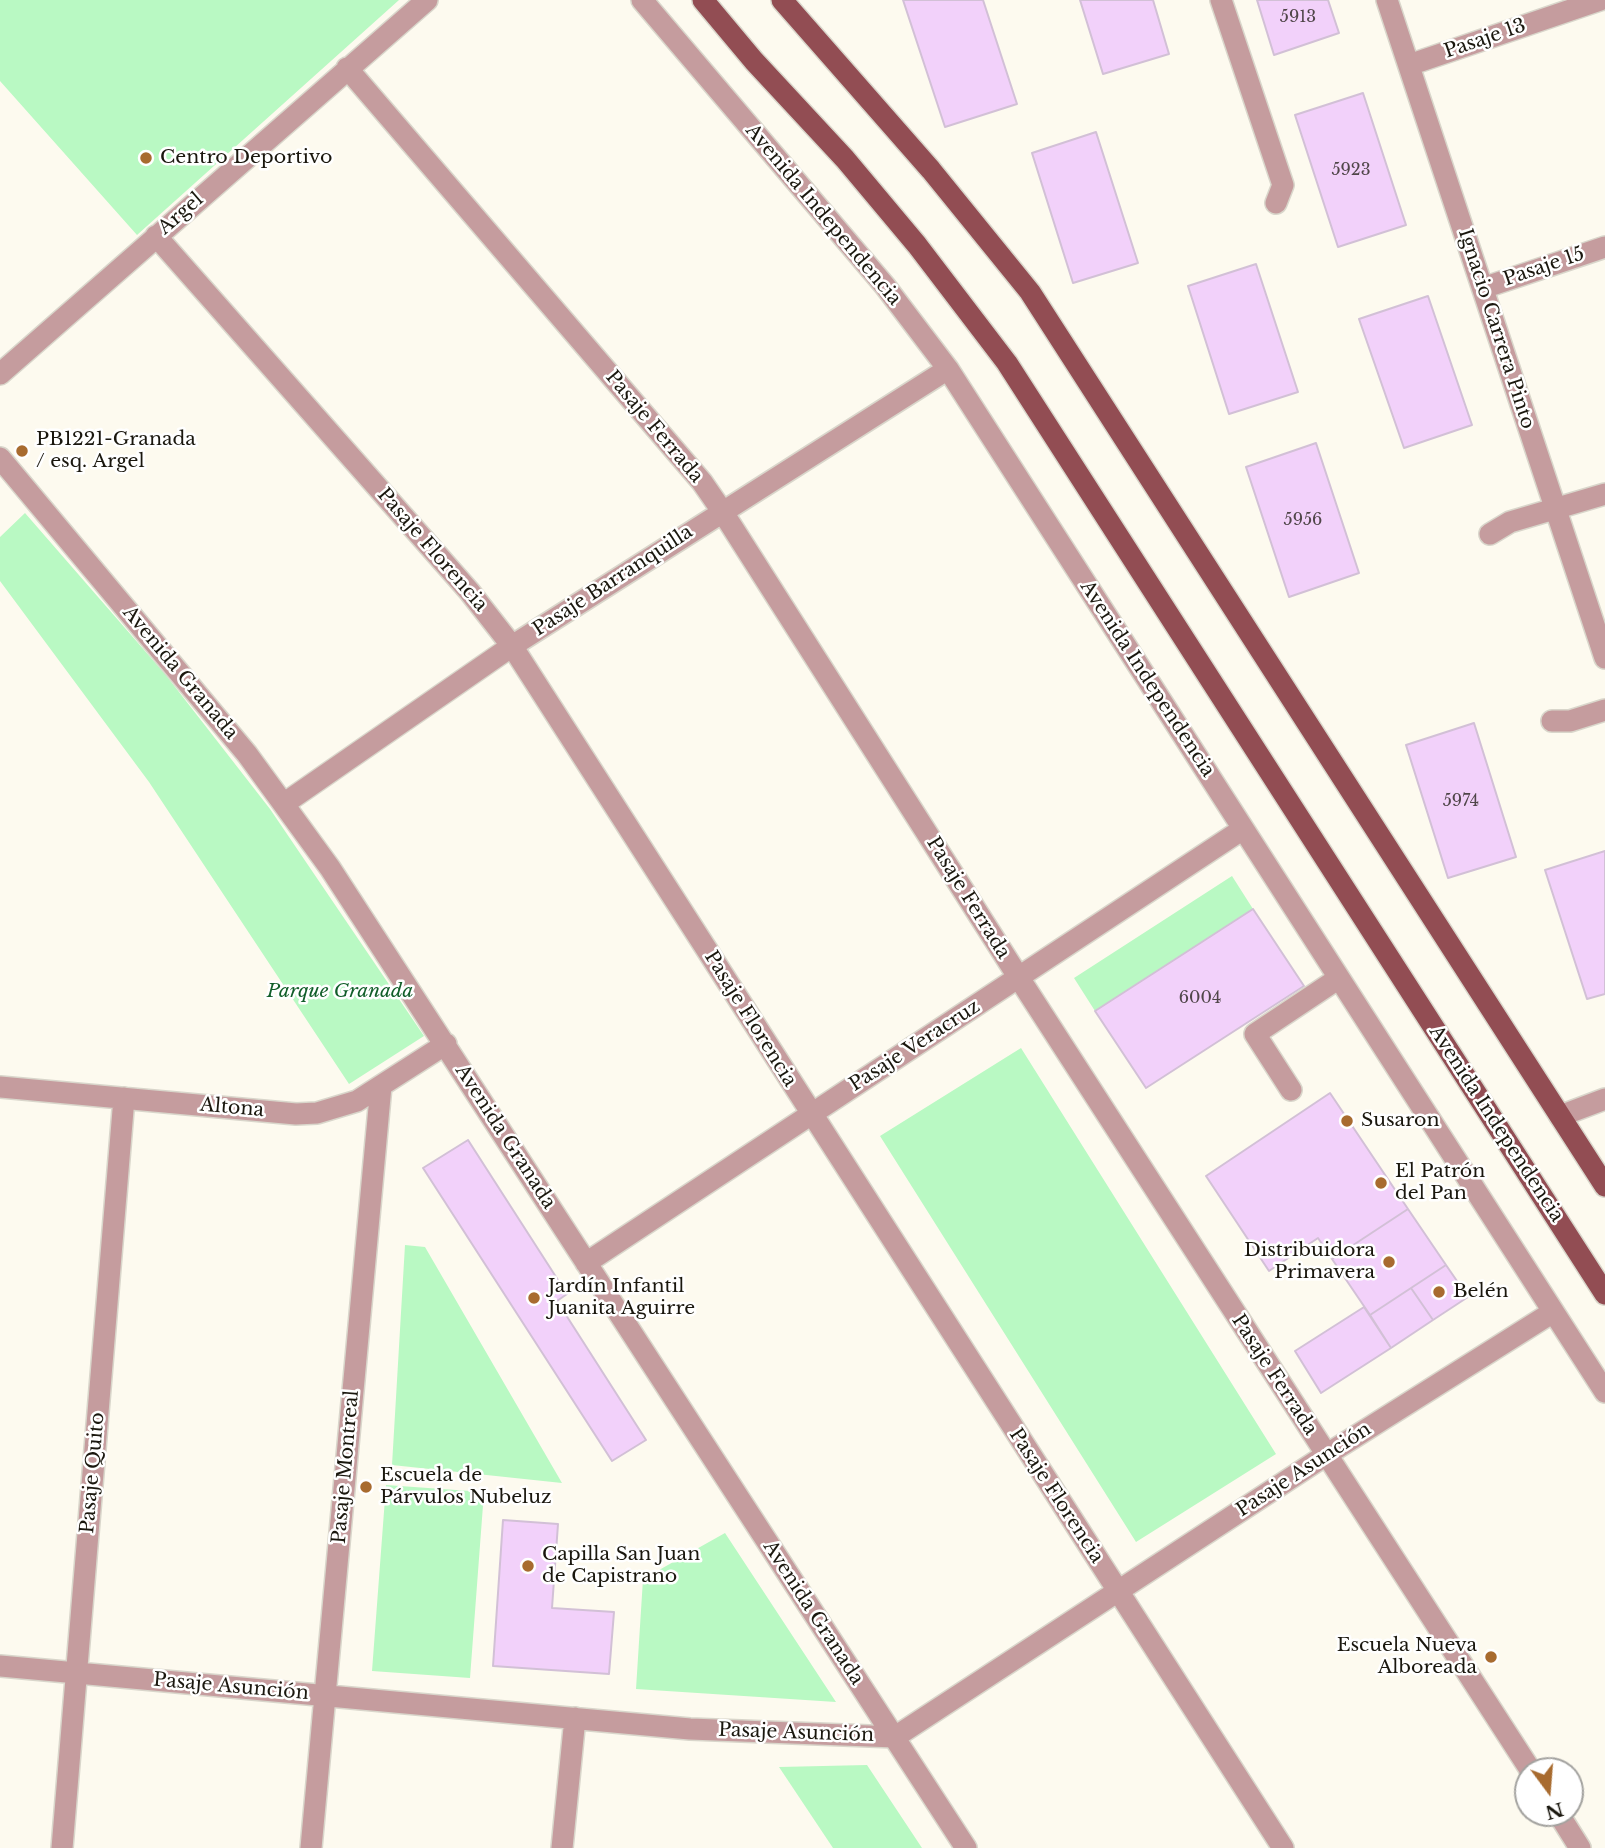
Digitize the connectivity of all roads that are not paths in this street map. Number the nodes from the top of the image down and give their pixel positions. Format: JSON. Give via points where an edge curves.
{"nodes":[{"id":1,"x":426,"y":0,"type":"edge"},
{"id":2,"x":642,"y":0,"type":"edge"},
{"id":3,"x":703,"y":0,"type":"edge"},
{"id":4,"x":782,"y":0,"type":"edge"},
{"id":5,"x":1221,"y":0,"type":"edge"},
{"id":6,"x":1387,"y":0,"type":"edge"},
{"id":7,"x":1600,"y":0,"type":"edge"},
{"id":8,"x":1409,"y":65,"type":"junction"},
{"id":9,"x":347,"y":68,"type":"junction"},
{"id":10,"x":1276,"y":203,"type":"dead end"},
{"id":11,"x":156,"y":236,"type":"junction"},
{"id":12,"x":1605,"y":247,"type":"edge"},
{"id":13,"x":1483,"y":288,"type":"junction"},
{"id":14,"x":948,"y":369,"type":"junction"},
{"id":15,"x":0,"y":374,"type":"edge"},
{"id":16,"x":0,"y":459,"type":"edge"},
{"id":17,"x":1605,"y":494,"type":"edge"},
{"id":18,"x":1556,"y":510,"type":"junction"},
{"id":19,"x":722,"y":511,"type":"junction"},
{"id":20,"x":1490,"y":534,"type":"dead end"},
{"id":21,"x":512,"y":646,"type":"junction"},
{"id":22,"x":1605,"y":658,"type":"edge"},
{"id":23,"x":1605,"y":710,"type":"edge"},
{"id":24,"x":1552,"y":721,"type":"dead end"},
{"id":25,"x":285,"y":803,"type":"junction"},
{"id":26,"x":1243,"y":829,"type":"junction"},
{"id":27,"x":1018,"y":978,"type":"junction"},
{"id":28,"x":1339,"y":978,"type":"junction"},
{"id":29,"x":446,"y":1044,"type":"junction"},
{"id":30,"x":380,"y":1086,"type":"junction"},
{"id":31,"x":0,"y":1087,"type":"edge"},
{"id":32,"x":1291,"y":1090,"type":"dead end"},
{"id":33,"x":124,"y":1098,"type":"junction"},
{"id":34,"x":1605,"y":1099,"type":"edge"},
{"id":35,"x":811,"y":1115,"type":"junction"},
{"id":36,"x":1560,"y":1116,"type":"junction"},
{"id":37,"x":1605,"y":1186,"type":"edge"},
{"id":38,"x":586,"y":1263,"type":"junction"},
{"id":39,"x":1605,"y":1294,"type":"edge"},
{"id":40,"x":1553,"y":1312,"type":"junction"},
{"id":41,"x":1605,"y":1392,"type":"edge"},
{"id":42,"x":1326,"y":1455,"type":"junction"},
{"id":43,"x":1116,"y":1590,"type":"junction"},
{"id":44,"x":0,"y":1666,"type":"edge"},
{"id":45,"x":77,"y":1673,"type":"junction"},
{"id":46,"x":325,"y":1696,"type":"junction"},
{"id":47,"x":575,"y":1718,"type":"junction"},
{"id":48,"x":895,"y":1737,"type":"junction"},
{"id":49,"x":1522,"y":1757,"type":"edge"},
{"id":50,"x":1567,"y":1827,"type":"edge"},
{"id":51,"x":62,"y":1848,"type":"edge"},
{"id":52,"x":311,"y":1848,"type":"edge"},
{"id":53,"x":562,"y":1848,"type":"edge"},
{"id":54,"x":967,"y":1848,"type":"edge"},
{"id":55,"x":1283,"y":1848,"type":"edge"},
{"id":56,"x":1580,"y":1848,"type":"edge"}],
"edges":[{"from":1,"to":9,"type":"street","name":"Argel"},
{"from":2,"to":14,"type":"street","name":"Avenida Independencia","via":[[885,286]]},
{"from":3,"to":39,"type":"main road","name":"Avenida Independencia","via":[[845,159],[1007,363]]},
{"from":4,"to":36,"type":"main road","via":[[931,170],[1030,292]]},
{"from":5,"to":10,"type":"street","via":[[1283,185]]},
{"from":6,"to":8,"type":"street","name":"Ignacio Carrera Pinto"},
{"from":7,"to":8,"type":"street","name":"Pasaje 13"},
{"from":8,"to":13,"type":"street","name":"Ignacio Carrera Pinto"},
{"from":9,"to":11,"type":"street","name":"Argel"},
{"from":9,"to":19,"type":"street","name":"Pasaje Ferrada"},
{"from":11,"to":15,"type":"street","name":"Argel"},
{"from":11,"to":21,"type":"street","name":"Pasaje Florencia","via":[[469,591]]},
{"from":12,"to":13,"type":"street","name":"Pasaje 15"},
{"from":13,"to":18,"type":"street","name":"Ignacio Carrera Pinto"},
{"from":14,"to":19,"type":"street","name":"Pasaje Barranquilla"},
{"from":14,"to":26,"type":"street","name":"Avenida Independencia"},
{"from":16,"to":25,"type":"street","name":"Avenida Granada"},
{"from":17,"to":18,"type":"street"},
{"from":18,"to":20,"type":"street","via":[[1510,522]]},
{"from":18,"to":22,"type":"street","name":"Ignacio Carrera Pinto"},
{"from":19,"to":21,"type":"street","name":"Pasaje Barranquilla"},
{"from":19,"to":27,"type":"street","name":"Pasaje Ferrada"},
{"from":21,"to":25,"type":"street","name":"Pasaje Barranquilla"},
{"from":21,"to":35,"type":"street","name":"Pasaje Florencia"},
{"from":23,"to":24,"type":"street","via":[[1570,722]]},
{"from":25,"to":29,"type":"street","name":"Avenida Granada"},
{"from":26,"to":27,"type":"street","name":"Pasaje Veracruz"},
{"from":26,"to":28,"type":"street","name":"Avenida Independencia"},
{"from":27,"to":35,"type":"street","name":"Pasaje Veracruz"},
{"from":27,"to":42,"type":"street","name":"Pasaje Ferrada"},
{"from":28,"to":32,"type":"street","via":[[1255,1034]]},
{"from":28,"to":40,"type":"street","name":"Avenida Independencia"},
{"from":29,"to":30,"type":"street","name":"Altona"},
{"from":29,"to":38,"type":"street","name":"Avenida Granada"},
{"from":30,"to":33,"type":"street","name":"Altona","via":[[338,1108],[296,1114]]},
{"from":30,"to":46,"type":"street","name":"Pasaje Montreal"},
{"from":31,"to":33,"type":"street","name":"Altona"},
{"from":33,"to":45,"type":"street","name":"Pasaje Quito"},
{"from":34,"to":36,"type":"street"},
{"from":35,"to":38,"type":"street","name":"Pasaje Veracruz"},
{"from":35,"to":43,"type":"street","name":"Pasaje Florencia"},
{"from":36,"to":37,"type":"main road"},
{"from":38,"to":48,"type":"street","name":"Avenida Granada"},
{"from":40,"to":41,"type":"street","name":"Avenida Independencia"},
{"from":40,"to":42,"type":"street","name":"Pasaje Asunción"},
{"from":42,"to":43,"type":"street","name":"Pasaje Asunción"},
{"from":42,"to":49,"type":"street","name":"Pasaje Ferrada"},
{"from":43,"to":48,"type":"street","name":"Pasaje Asunción"},
{"from":43,"to":55,"type":"street","name":"Pasaje Florencia"},
{"from":44,"to":45,"type":"street","name":"Pasaje Asunción"},
{"from":45,"to":46,"type":"street","name":"Pasaje Asunción"},
{"from":45,"to":51,"type":"street","name":"Pasaje Quito"},
{"from":46,"to":47,"type":"street","name":"Pasaje Asunción"},
{"from":46,"to":52,"type":"street","name":"Pasaje Montreal"},
{"from":47,"to":48,"type":"street","name":"Pasaje Asunción","via":[[690,1729]]},
{"from":47,"to":53,"type":"street"},
{"from":48,"to":54,"type":"street","name":"Avenida Granada"},
{"from":50,"to":56,"type":"street"}]}
